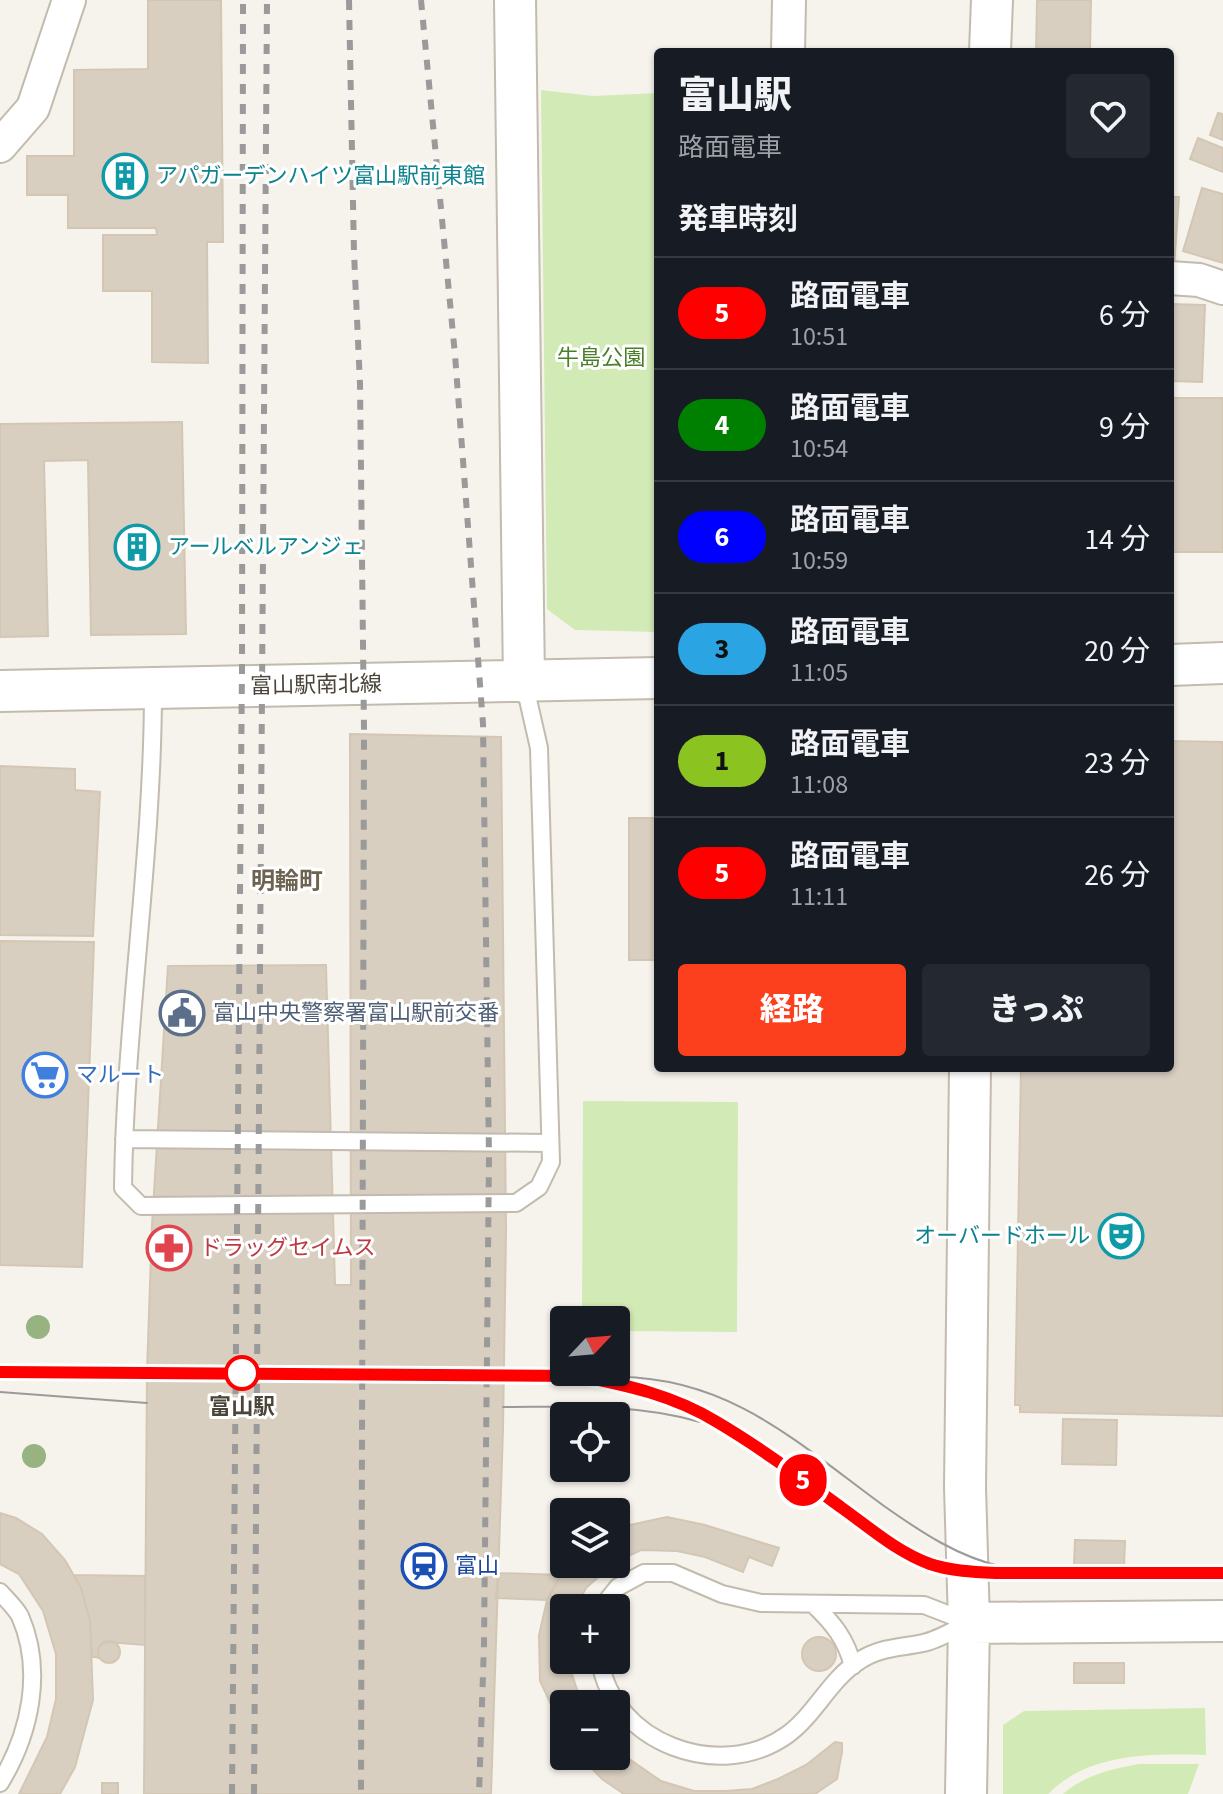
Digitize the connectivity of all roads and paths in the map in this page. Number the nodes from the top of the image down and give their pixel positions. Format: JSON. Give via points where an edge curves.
{"nodes":[{"id":1,"x":69,"y":0,"type":"edge"},
{"id":2,"x":515,"y":0,"type":"edge"},
{"id":3,"x":789,"y":0,"type":"edge"},
{"id":4,"x":992,"y":0,"type":"edge"},
{"id":5,"x":788,"y":48,"type":"edge"},
{"id":6,"x":990,"y":48,"type":"edge"},
{"id":7,"x":0,"y":146,"type":"edge"},
{"id":8,"x":1174,"y":278,"type":"edge"},
{"id":9,"x":1223,"y":288,"type":"edge"},
{"id":10,"x":1223,"y":663,"type":"edge"},
{"id":11,"x":1174,"y":665,"type":"edge"},
{"id":12,"x":645,"y":678,"type":"edge"},
{"id":13,"x":524,"y":682,"type":"junction"},
{"id":14,"x":153,"y":688,"type":"junction"},
{"id":15,"x":0,"y":691,"type":"edge"},
{"id":16,"x":970,"y":1072,"type":"edge"},
{"id":17,"x":124,"y":1139,"type":"junction"},
{"id":18,"x":549,"y":1143,"type":"junction"},
{"id":19,"x":0,"y":1592,"type":"edge"},
{"id":20,"x":612,"y":1594,"type":"edge"},
{"id":21,"x":813,"y":1604,"type":"junction"},
{"id":22,"x":1223,"y":1621,"type":"edge"},
{"id":23,"x":969,"y":1623,"type":"junction"},
{"id":24,"x":853,"y":1666,"type":"junction"},
{"id":25,"x":602,"y":1674,"type":"edge"},
{"id":26,"x":0,"y":1783,"type":"edge"},
{"id":27,"x":966,"y":1794,"type":"edge"}],
"edges":[{"from":1,"to":7,"type":"street","via":[[33,108]]},
{"from":2,"to":13,"type":"street"},
{"from":3,"to":5,"type":"street"},
{"from":4,"to":6,"type":"street"},
{"from":8,"to":9,"type":"street"},
{"from":10,"to":11,"type":"street"},
{"from":12,"to":13,"type":"street","name":"富山駅南北線"},
{"from":13,"to":14,"type":"street","name":"富山駅南北線"},
{"from":13,"to":18,"type":"lane","via":[[539,748]]},
{"from":14,"to":15,"type":"street","name":"富山駅南北線"},
{"from":14,"to":17,"type":"lane"},
{"from":16,"to":23,"type":"street","via":[[965,1487]]},
{"from":17,"to":18,"type":"lane"},
{"from":17,"to":18,"type":"lane","via":[[123,1188],[141,1206],[516,1203],[539,1187],[551,1162]]},
{"from":19,"to":26,"type":"lane","via":[[18,1613],[33,1682],[26,1730]]},
{"from":20,"to":21,"type":"lane","via":[[644,1573],[673,1573],[722,1594],[761,1603]]},
{"from":21,"to":23,"type":"lane","via":[[924,1605]]},
{"from":21,"to":24,"type":"lane","via":[[835,1624]]},
{"from":22,"to":23,"type":"street"},
{"from":23,"to":24,"type":"lane","via":[[925,1643],[887,1647]]},
{"from":23,"to":27,"type":"street"},
{"from":24,"to":25,"type":"lane","via":[[787,1736],[757,1750],[717,1756],[679,1751],[643,1733],[621,1710]]}]}
